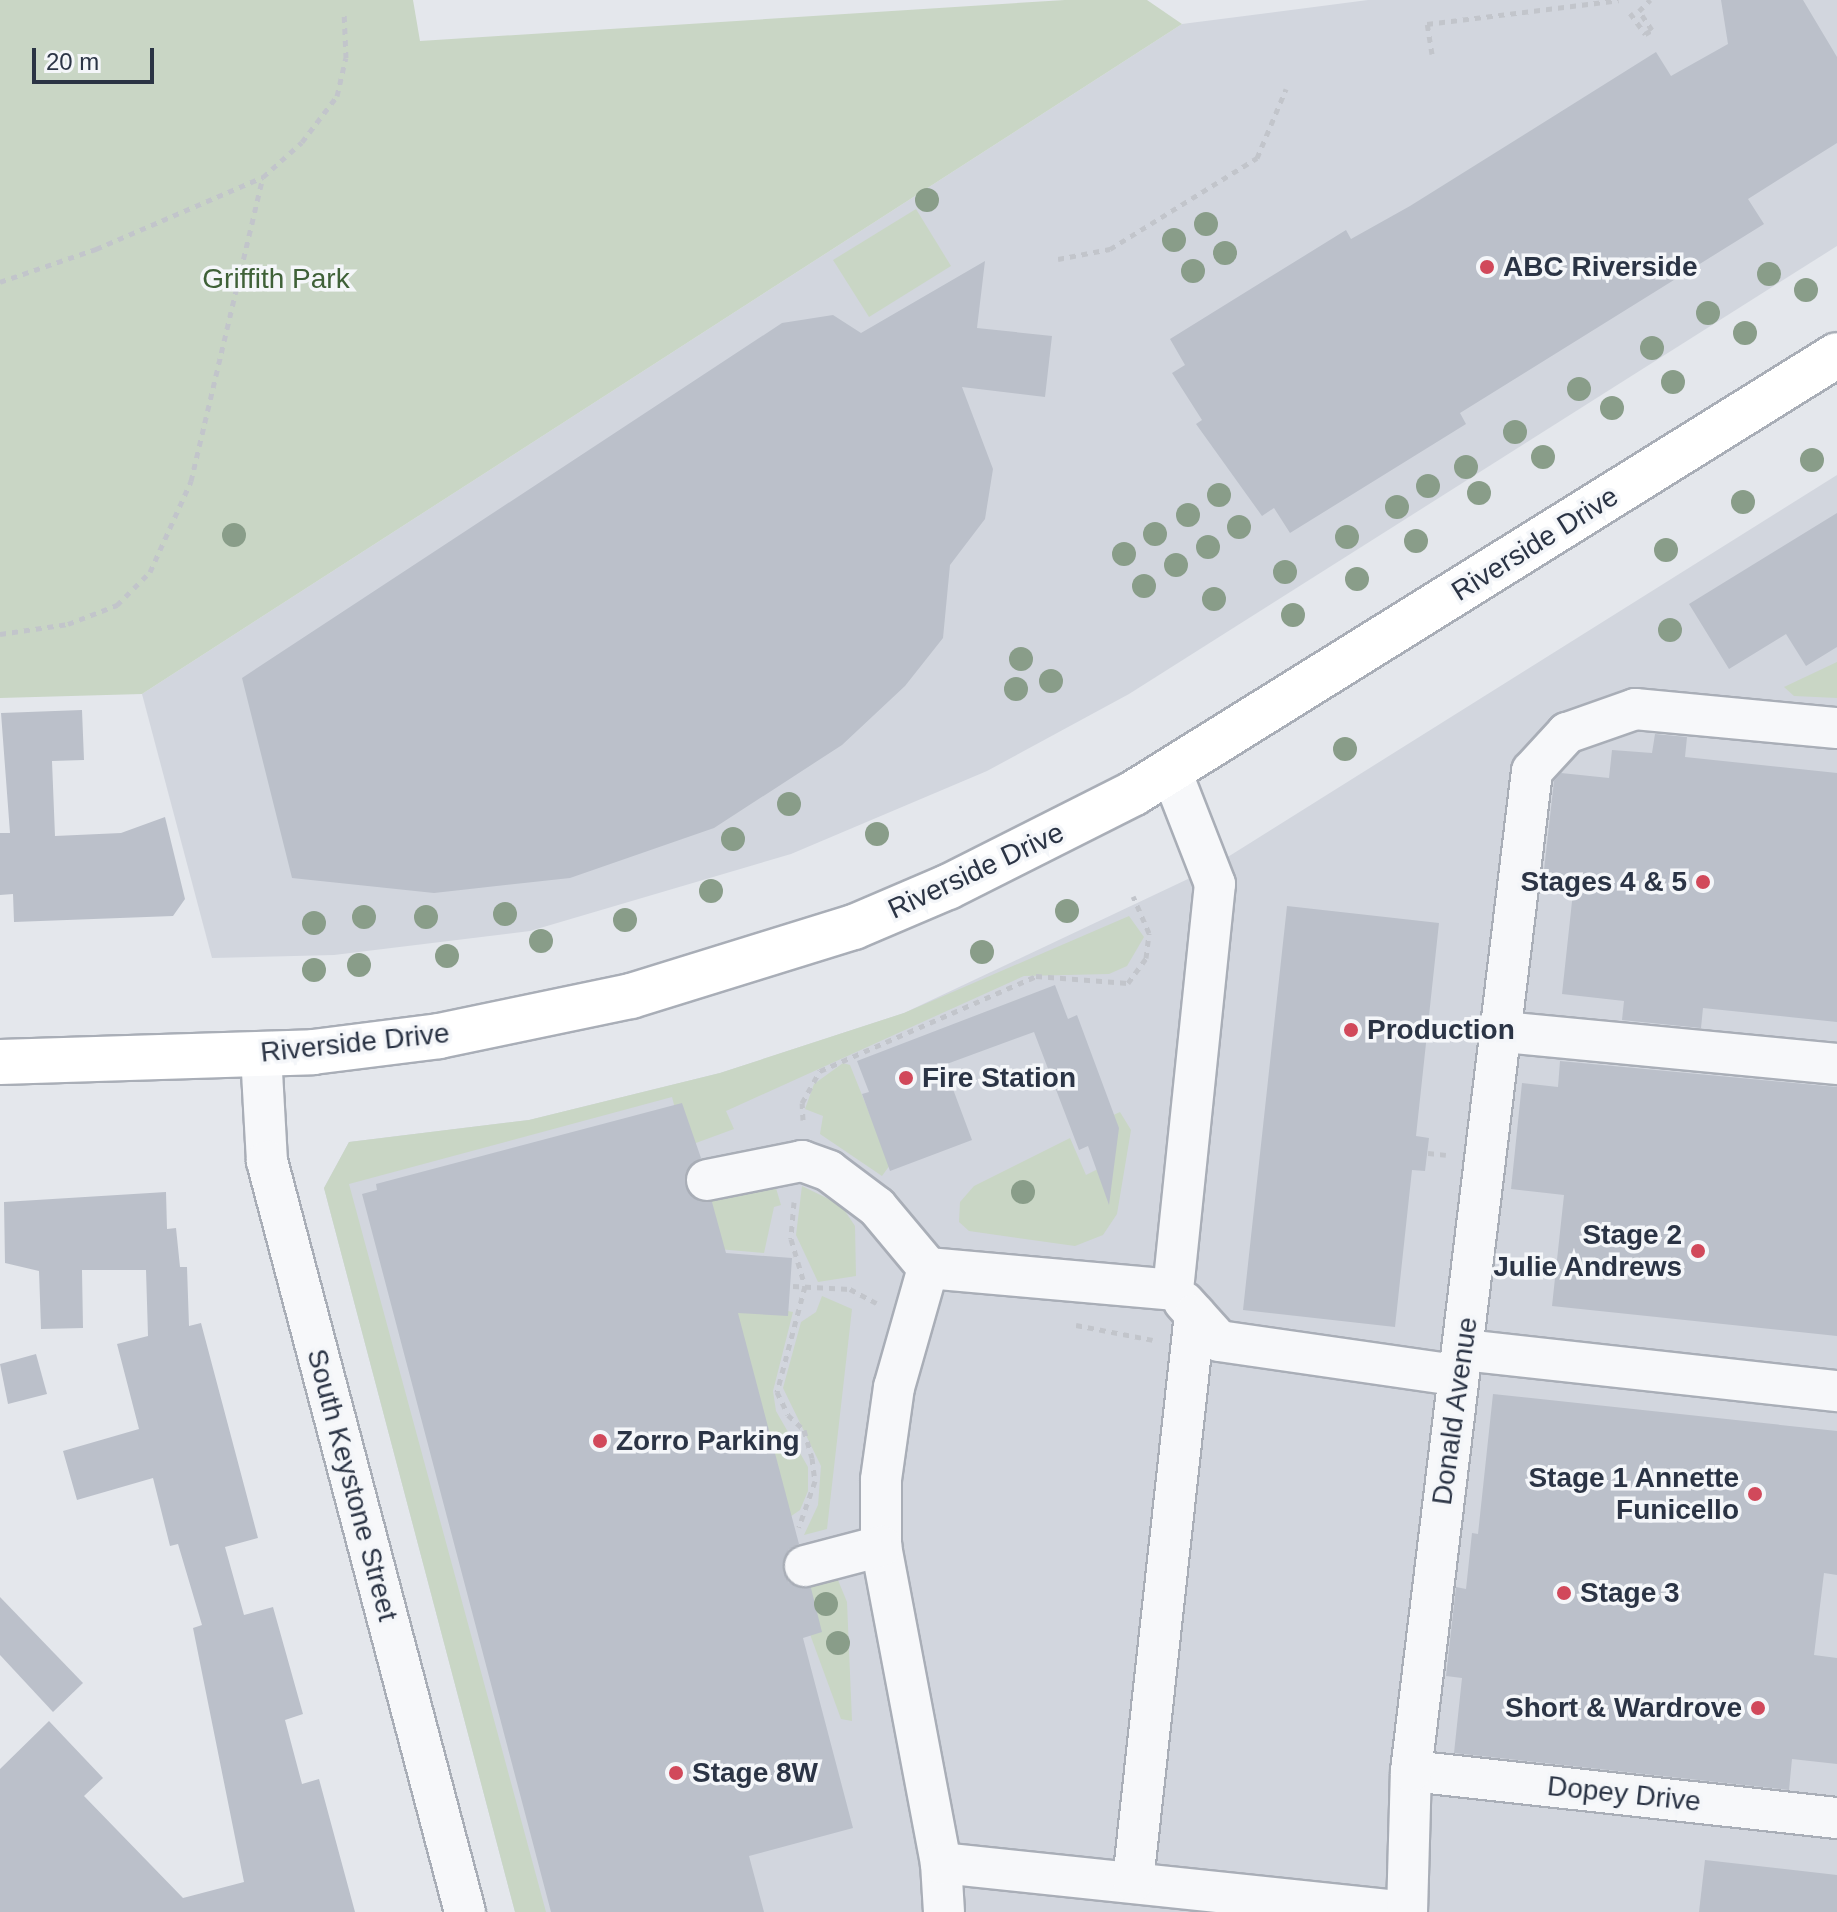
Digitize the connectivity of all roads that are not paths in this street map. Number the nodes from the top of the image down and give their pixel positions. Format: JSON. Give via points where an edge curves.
{"nodes":[{"id":1,"x":1837,"y":355,"type":"edge"},
{"id":2,"x":1837,"y":728,"type":"edge"},
{"id":3,"x":1171,"y":771,"type":"junction"},
{"id":4,"x":1504,"y":1032,"type":"junction"},
{"id":5,"x":261,"y":1054,"type":"junction"},
{"id":6,"x":0,"y":1062,"type":"edge"},
{"id":7,"x":1837,"y":1064,"type":"edge"},
{"id":8,"x":707,"y":1180,"type":"dead end"},
{"id":9,"x":928,"y":1268,"type":"junction"},
{"id":10,"x":1184,"y":1302,"type":"junction"},
{"id":11,"x":1460,"y":1362,"type":"junction"},
{"id":12,"x":1837,"y":1391,"type":"edge"},
{"id":13,"x":881,"y":1546,"type":"junction"},
{"id":14,"x":801,"y":1548,"type":"road end"},
{"id":15,"x":1411,"y":1771,"type":"junction"},
{"id":16,"x":1837,"y":1818,"type":"edge"},
{"id":17,"x":941,"y":1863,"type":"junction"},
{"id":18,"x":1133,"y":1881,"type":"junction"},
{"id":19,"x":465,"y":1912,"type":"edge"},
{"id":20,"x":944,"y":1912,"type":"edge"},
{"id":21,"x":1406,"y":1912,"type":"edge"}],
"edges":[{"from":1,"to":3,"type":"main road","name":"Riverside Drive"},
{"from":2,"to":4,"type":"street","name":"Donald Avenue","via":[[1635,709],[1567,733],[1532,771]]},
{"from":3,"to":5,"type":"main road","name":"Riverside Drive","via":[[948,887],[745,965],[473,1030]]},
{"from":3,"to":10,"type":"street","via":[[1215,884]]},
{"from":4,"to":7,"type":"street"},
{"from":4,"to":11,"type":"street","name":"Donald Avenue"},
{"from":5,"to":6,"type":"main road","name":"Riverside Drive"},
{"from":5,"to":19,"type":"street","name":"South Keystone Street","via":[[267,1161]]},
{"from":8,"to":9,"type":"street","via":[[802,1161],[829,1171],[877,1207]]},
{"from":9,"to":10,"type":"street"},
{"from":9,"to":13,"type":"street","via":[[894,1387],[881,1480]]},
{"from":10,"to":11,"type":"street","via":[[1219,1341]]},
{"from":10,"to":18,"type":"street"},
{"from":11,"to":12,"type":"street"},
{"from":11,"to":15,"type":"street","name":"Donald Avenue"},
{"from":13,"to":14,"type":"street"},
{"from":13,"to":17,"type":"street"},
{"from":15,"to":16,"type":"street","name":"Dopey Drive"},
{"from":15,"to":21,"type":"street","name":"Donald Avenue"},
{"from":17,"to":18,"type":"street"},
{"from":17,"to":20,"type":"street"},
{"from":18,"to":21,"type":"street"}]}
